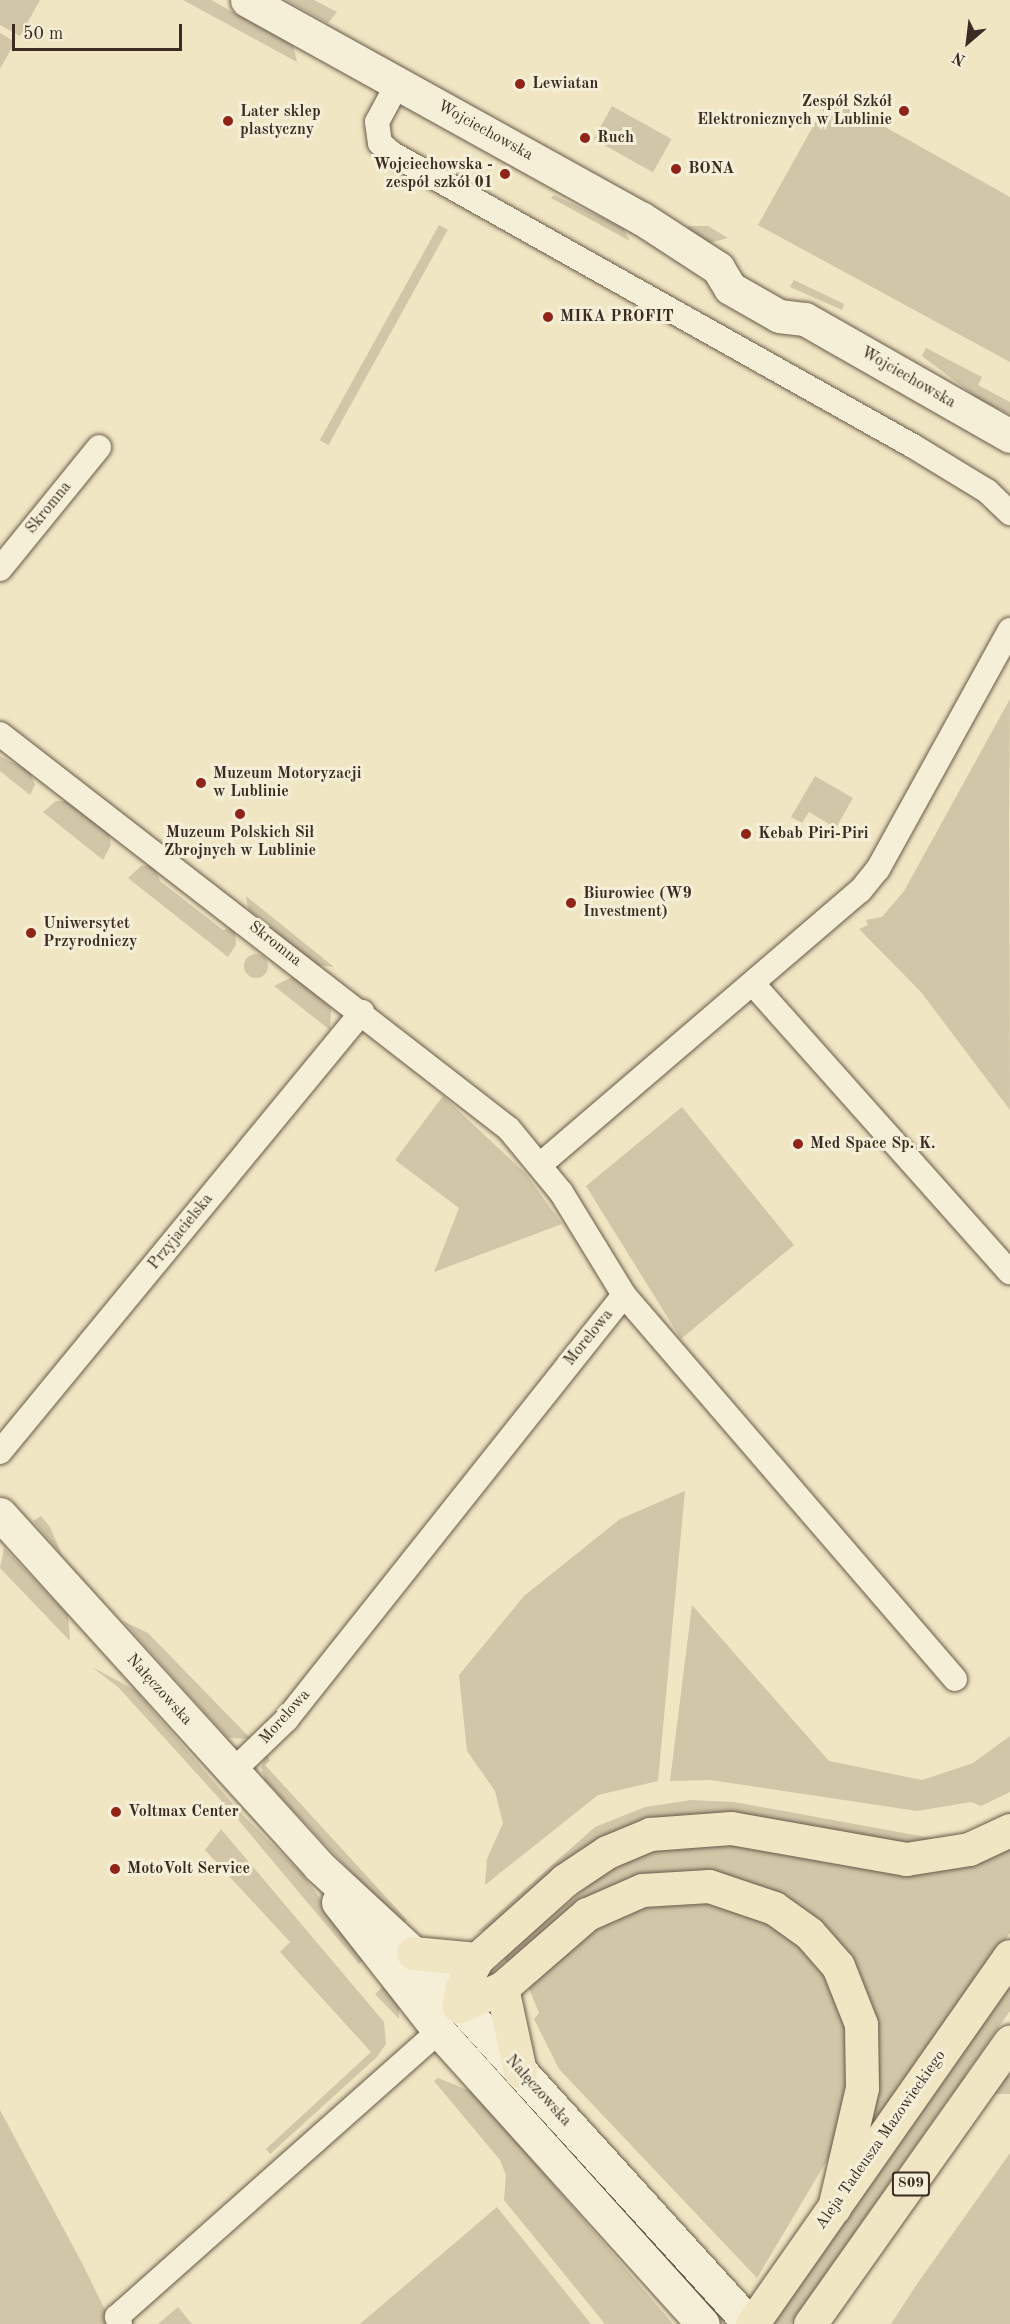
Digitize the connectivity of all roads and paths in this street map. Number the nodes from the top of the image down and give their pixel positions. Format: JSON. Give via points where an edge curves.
{"nodes":[{"id":1,"x":247,"y":0,"type":"edge"},
{"id":2,"x":398,"y":83,"type":"junction"},
{"id":3,"x":1010,"y":436,"type":"edge"},
{"id":4,"x":99,"y":447,"type":"dead end"},
{"id":5,"x":1010,"y":513,"type":"edge"},
{"id":6,"x":0,"y":569,"type":"edge"},
{"id":7,"x":1010,"y":630,"type":"edge"},
{"id":8,"x":0,"y":734,"type":"edge"},
{"id":9,"x":753,"y":984,"type":"junction"},
{"id":10,"x":363,"y":1012,"type":"junction"},
{"id":11,"x":541,"y":1164,"type":"junction"},
{"id":12,"x":1010,"y":1272,"type":"edge"},
{"id":13,"x":624,"y":1295,"type":"junction"},
{"id":14,"x":0,"y":1452,"type":"edge"},
{"id":15,"x":0,"y":1514,"type":"edge"},
{"id":16,"x":955,"y":1678,"type":"dead end"},
{"id":17,"x":232,"y":1771,"type":"junction"},
{"id":18,"x":1010,"y":1830,"type":"edge"},
{"id":19,"x":319,"y":1866,"type":"junction"},
{"id":20,"x":413,"y":1953,"type":"junction"},
{"id":21,"x":1010,"y":1956,"type":"edge"},
{"id":22,"x":477,"y":1959,"type":"junction"},
{"id":23,"x":502,"y":1989,"type":"junction"},
{"id":24,"x":449,"y":2018,"type":"junction"},
{"id":25,"x":1010,"y":2042,"type":"edge"},
{"id":26,"x":520,"y":2071,"type":"junction"},
{"id":27,"x":834,"y":2208,"type":"junction"},
{"id":28,"x":120,"y":2324,"type":"edge"},
{"id":29,"x":703,"y":2324,"type":"edge"},
{"id":30,"x":751,"y":2324,"type":"edge"},
{"id":31,"x":810,"y":2324,"type":"edge"}],
"edges":[{"from":1,"to":2,"type":"street","name":"Wojciechowska"},
{"from":2,"to":3,"type":"street","name":"Wojciechowska","via":[[620,206],[718,268],[750,274],[791,298],[805,319]]},
{"from":2,"to":5,"type":"street","via":[[377,122],[380,143],[391,153],[913,446],[987,491]]},
{"from":4,"to":6,"type":"street","name":"Skromna"},
{"from":7,"to":9,"type":"street","via":[[878,869],[860,891]]},
{"from":8,"to":10,"type":"street","name":"Skromna"},
{"from":9,"to":11,"type":"street"},
{"from":9,"to":12,"type":"street"},
{"from":10,"to":11,"type":"street","name":"Skromna","via":[[509,1129]]},
{"from":10,"to":14,"type":"street","name":"Przyjacielska"},
{"from":11,"to":13,"type":"street","name":"Skromna"},
{"from":13,"to":16,"type":"street","name":"Morelowa"},
{"from":13,"to":17,"type":"street","name":"Morelowa","via":[[286,1720]]},
{"from":15,"to":17,"type":"street","name":"Nałęczowska"},
{"from":17,"to":19,"type":"street","name":"Nałęczowska"},
{"from":18,"to":22,"type":"main road","via":[[969,1850],[906,1859],[731,1828],[650,1834],[577,1870]]},
{"from":19,"to":20,"type":"street","name":"Nałęczowska"},
{"from":19,"to":24,"type":"street","name":"Nałęczowska","via":[[390,1974]]},
{"from":20,"to":22,"type":"main road"},
{"from":20,"to":24,"type":"street","name":"Nałęczowska"},
{"from":21,"to":27,"type":"main road","name":"Aleja Tadeusza Mazowieckiego"},
{"from":22,"to":24,"type":"main road"},
{"from":23,"to":24,"type":"main road"},
{"from":23,"to":26,"type":"main road"},
{"from":23,"to":27,"type":"main road","via":[[587,1914],[642,1890],[709,1886],[755,1898],[788,1916],[838,1966],[861,2024],[862,2088]]},
{"from":24,"to":26,"type":"street","name":"Nałęczowska"},
{"from":24,"to":28,"type":"street","via":[[117,2317]]},
{"from":24,"to":29,"type":"street","name":"Nałęczowska","via":[[636,2252]]},
{"from":25,"to":31,"type":"main road","number":"809"},
{"from":26,"to":30,"type":"street","name":"Nałęczowska"},
{"from":27,"to":30,"type":"main road","name":"Aleja Tadeusza Mazowieckiego"}]}
